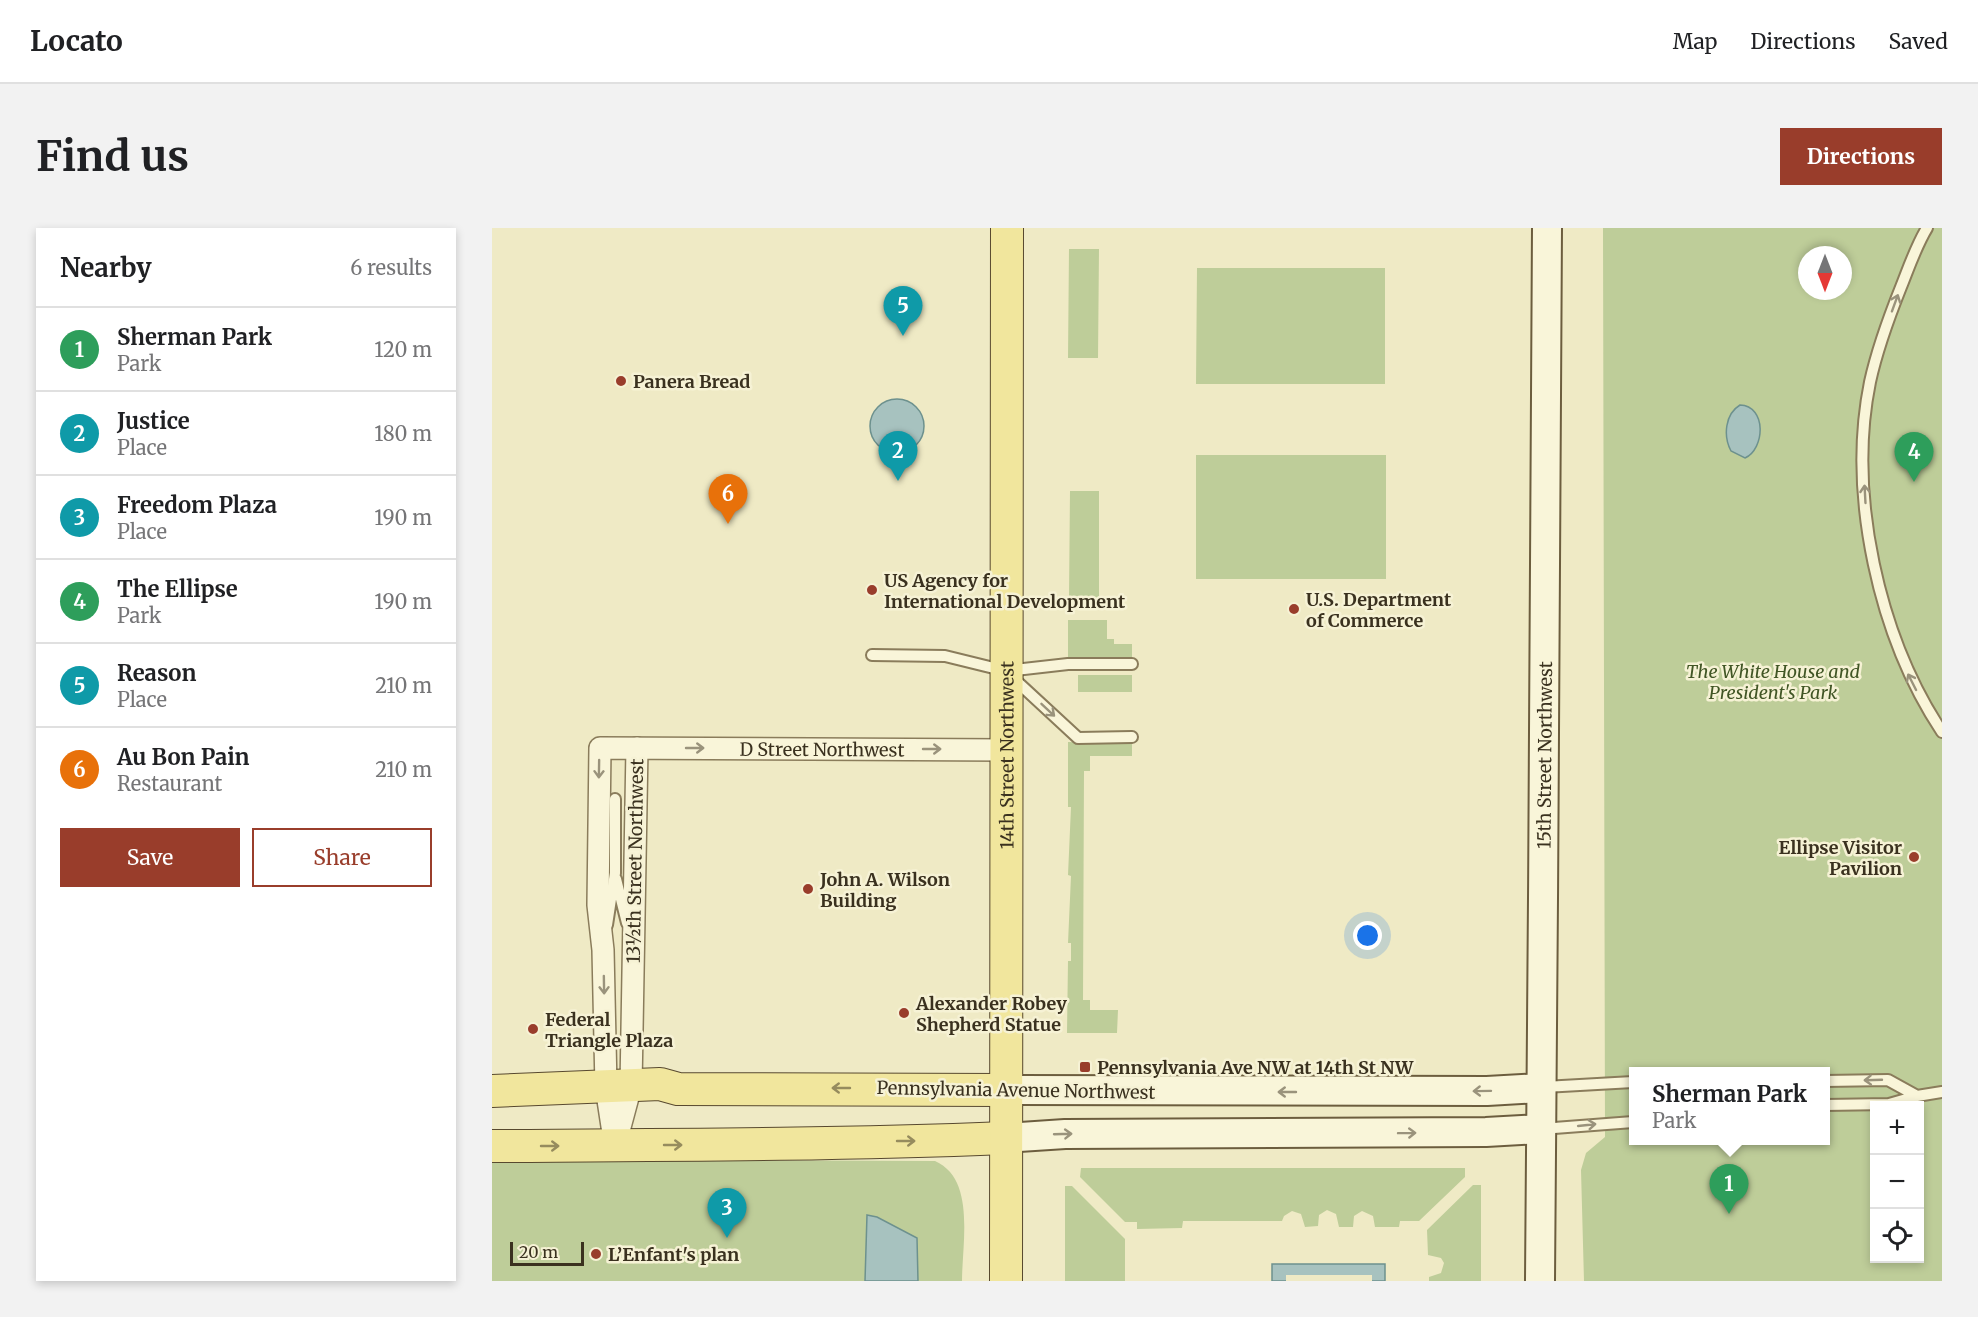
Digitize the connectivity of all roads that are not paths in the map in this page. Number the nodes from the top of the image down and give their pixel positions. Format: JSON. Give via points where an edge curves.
{"nodes":[{"id":1,"x":1007,"y":228,"type":"edge"},
{"id":2,"x":1546,"y":228,"type":"edge"},
{"id":3,"x":1927,"y":228,"type":"edge"},
{"id":4,"x":872,"y":655,"type":"dead end"},
{"id":5,"x":1132,"y":664,"type":"dead end"},
{"id":6,"x":1006,"y":670,"type":"junction"},
{"id":7,"x":1942,"y":732,"type":"edge"},
{"id":8,"x":1132,"y":737,"type":"dead end"},
{"id":9,"x":637,"y":748,"type":"junction"},
{"id":10,"x":1007,"y":750,"type":"junction"},
{"id":11,"x":615,"y":800,"type":"dead end"},
{"id":12,"x":615,"y":873,"type":"junction"},
{"id":13,"x":633,"y":948,"type":"junction"},
{"id":14,"x":603,"y":950,"type":"junction"},
{"id":15,"x":1830,"y":1081,"type":"edge"},
{"id":16,"x":1629,"y":1082,"type":"edge"},
{"id":17,"x":619,"y":1086,"type":"junction"},
{"id":18,"x":1541,"y":1088,"type":"junction"},
{"id":19,"x":1004,"y":1090,"type":"junction"},
{"id":20,"x":492,"y":1091,"type":"edge"},
{"id":21,"x":1942,"y":1092,"type":"edge"},
{"id":22,"x":1917,"y":1096,"type":"junction"},
{"id":23,"x":1830,"y":1105,"type":"edge"},
{"id":24,"x":1629,"y":1122,"type":"edge"},
{"id":25,"x":1541,"y":1129,"type":"junction"},
{"id":26,"x":1005,"y":1138,"type":"junction"},
{"id":27,"x":492,"y":1146,"type":"edge"},
{"id":28,"x":615,"y":1146,"type":"junction"},
{"id":29,"x":1006,"y":1281,"type":"edge"},
{"id":30,"x":1540,"y":1281,"type":"edge"}],
"edges":[{"from":1,"to":6,"type":"main road","name":"14th Street Northwest"},
{"from":2,"to":18,"type":"main road","name":"15th Street Northwest"},
{"from":7,"to":3,"type":"lane","one_way":true,"via":[[1906,670],[1886,609],[1872,550],[1863,464],[1870,382],[1895,302]]},
{"from":4,"to":6,"type":"lane","via":[[945,656]]},
{"from":5,"to":6,"type":"lane","via":[[1068,664]]},
{"from":6,"to":8,"type":"lane","one_way":true,"via":[[1078,738]]},
{"from":6,"to":10,"type":"main road","name":"14th Street Northwest"},
{"from":9,"to":10,"type":"street","name":"D Street Northwest","one_way":true},
{"from":9,"to":13,"type":"street","name":"13½th Street Northwest"},
{"from":9,"to":14,"type":"street","name":"13½th Street Northwest","one_way":true,"via":[[600,748],[598,904]]},
{"from":10,"to":19,"type":"main road","name":"14th Street Northwest"},
{"from":11,"to":12,"type":"lane"},
{"from":12,"to":13,"type":"lane"},
{"from":12,"to":14,"type":"lane"},
{"from":13,"to":17,"type":"street","name":"13½th Street Northwest"},
{"from":14,"to":17,"type":"street","name":"13½th Street Northwest","one_way":true},
{"from":22,"to":15,"type":"lane","one_way":true,"via":[[1888,1080]]},
{"from":16,"to":18,"type":"lane"},
{"from":19,"to":17,"type":"main road","name":"Pennsylvania Avenue Northwest","one_way":true},
{"from":17,"to":20,"type":"main road","name":"Pennsylvania Avenue Northwest"},
{"from":17,"to":28,"type":"street","name":"13½th Street Northwest"},
{"from":18,"to":19,"type":"main road","name":"Pennsylvania Avenue Northwest","one_way":true},
{"from":18,"to":25,"type":"main road","name":"15th Street Northwest"},
{"from":19,"to":26,"type":"main road","name":"14th Street Northwest"},
{"from":21,"to":22,"type":"lane"},
{"from":22,"to":23,"type":"lane","via":[[1889,1104]]},
{"from":25,"to":24,"type":"lane","one_way":true},
{"from":26,"to":25,"type":"main road","one_way":true},
{"from":25,"to":30,"type":"main road","name":"15th Street Northwest"},
{"from":28,"to":26,"type":"main road","one_way":true},
{"from":26,"to":29,"type":"main road","name":"14th Street Northwest"},
{"from":27,"to":28,"type":"main road","one_way":true}]}
